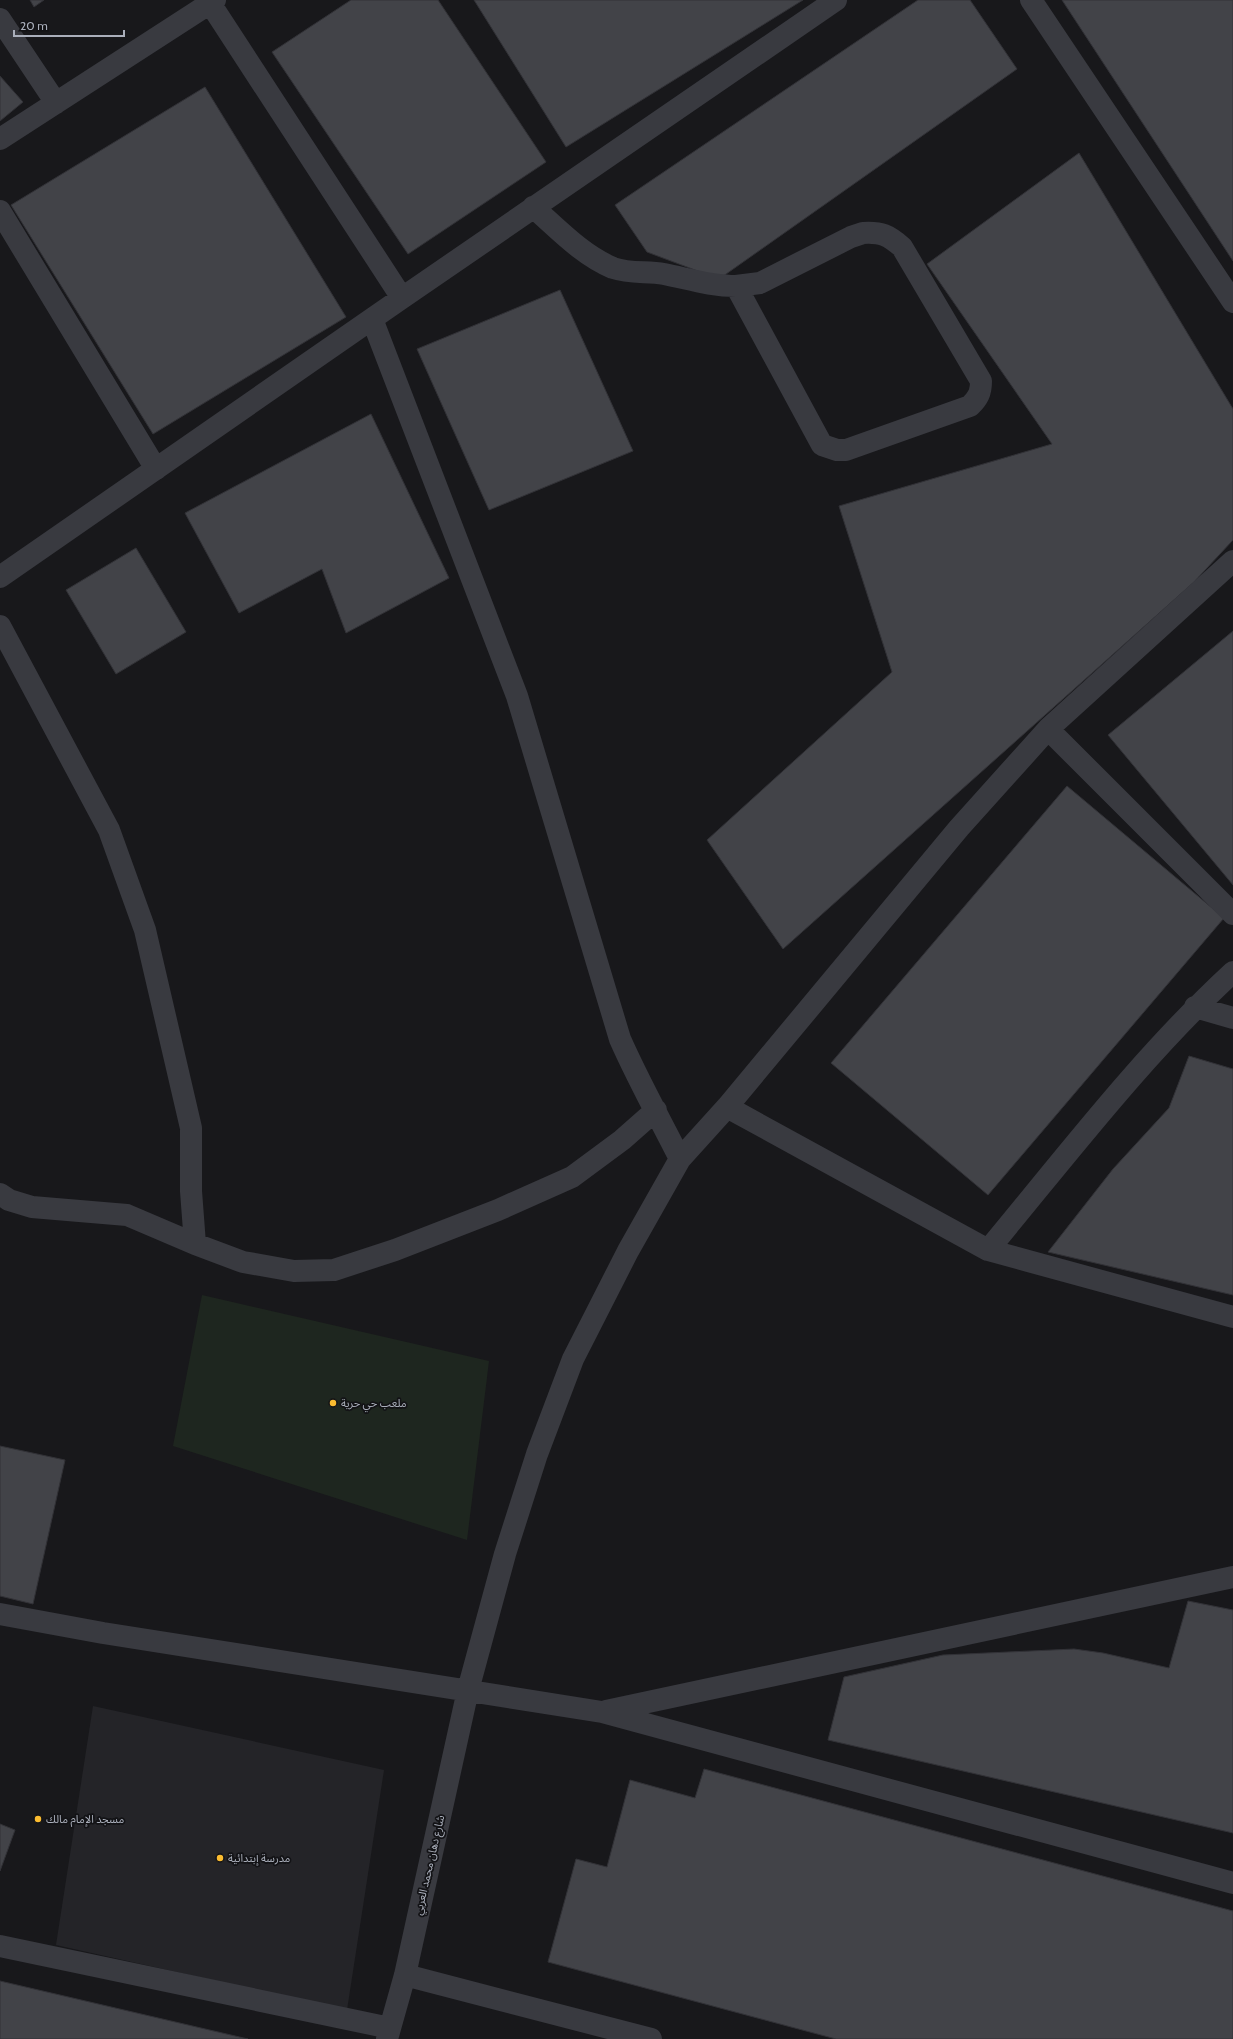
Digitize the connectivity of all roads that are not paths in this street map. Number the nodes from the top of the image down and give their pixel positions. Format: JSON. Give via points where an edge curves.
{"nodes":[{"id":1,"x":836,"y":0,"type":"edge"},
{"id":2,"x":1031,"y":0,"type":"edge"},
{"id":3,"x":211,"y":1,"type":"edge"},
{"id":4,"x":0,"y":19,"type":"edge"},
{"id":5,"x":56,"y":104,"type":"junction"},
{"id":6,"x":0,"y":140,"type":"edge"},
{"id":7,"x":534,"y":207,"type":"junction"},
{"id":8,"x":0,"y":210,"type":"edge"},
{"id":9,"x":736,"y":286,"type":"junction"},
{"id":10,"x":402,"y":298,"type":"junction"},
{"id":11,"x":1233,"y":302,"type":"edge"},
{"id":12,"x":372,"y":319,"type":"junction"},
{"id":13,"x":156,"y":469,"type":"junction"},
{"id":14,"x":1233,"y":561,"type":"edge"},
{"id":15,"x":0,"y":577,"type":"edge"},
{"id":16,"x":0,"y":626,"type":"edge"},
{"id":17,"x":1048,"y":729,"type":"junction"},
{"id":18,"x":1233,"y":914,"type":"edge"},
{"id":19,"x":1233,"y":972,"type":"edge"},
{"id":20,"x":1195,"y":1007,"type":"junction"},
{"id":21,"x":1233,"y":1018,"type":"edge"},
{"id":22,"x":727,"y":1107,"type":"junction"},
{"id":23,"x":656,"y":1110,"type":"junction"},
{"id":24,"x":680,"y":1159,"type":"junction"},
{"id":25,"x":0,"y":1194,"type":"edge"},
{"id":26,"x":195,"y":1244,"type":"junction"},
{"id":27,"x":988,"y":1250,"type":"junction"},
{"id":28,"x":1233,"y":1317,"type":"edge"},
{"id":29,"x":1233,"y":1577,"type":"edge"},
{"id":30,"x":0,"y":1614,"type":"edge"},
{"id":31,"x":468,"y":1690,"type":"junction"},
{"id":32,"x":602,"y":1712,"type":"junction"},
{"id":33,"x":1233,"y":1883,"type":"edge"},
{"id":34,"x":0,"y":1946,"type":"edge"},
{"id":35,"x":404,"y":1975,"type":"junction"},
{"id":36,"x":389,"y":2033,"type":"edge"},
{"id":37,"x":651,"y":2039,"type":"edge"}],
"edges":[{"from":1,"to":7,"type":"street"},
{"from":2,"to":11,"type":"street"},
{"from":3,"to":5,"type":"street"},
{"from":3,"to":10,"type":"street"},
{"from":4,"to":5,"type":"street"},
{"from":5,"to":6,"type":"street"},
{"from":7,"to":9,"type":"street","via":[[584,251],[613,268],[663,274],[718,286]]},
{"from":7,"to":10,"type":"street"},
{"from":8,"to":13,"type":"street"},
{"from":9,"to":9,"type":"street","via":[[760,283],[863,233],[889,236],[902,248],[981,381],[979,396],[970,406],[846,450],[822,446]]},
{"from":10,"to":12,"type":"street"},
{"from":12,"to":13,"type":"street"},
{"from":12,"to":23,"type":"street","via":[[517,696],[620,1039]]},
{"from":13,"to":15,"type":"street"},
{"from":14,"to":17,"type":"street","name":"شارع دهان محمد العربي"},
{"from":16,"to":26,"type":"street","via":[[110,830],[145,930],[191,1128],[191,1191]]},
{"from":17,"to":18,"type":"street"},
{"from":17,"to":22,"type":"street","name":"شارع دهان محمد العربي","via":[[958,828]]},
{"from":19,"to":20,"type":"street"},
{"from":20,"to":21,"type":"street"},
{"from":20,"to":27,"type":"street","via":[[1156,1048]]},
{"from":22,"to":24,"type":"street","name":"شارع دهان محمد العربي"},
{"from":22,"to":27,"type":"street"},
{"from":23,"to":24,"type":"street"},
{"from":23,"to":26,"type":"street","via":[[622,1140],[572,1177],[498,1210],[334,1270],[294,1271],[242,1262]]},
{"from":24,"to":31,"type":"street","name":"شارع دهان محمد العربي","via":[[628,1251],[573,1359],[536,1454],[504,1554]]},
{"from":25,"to":26,"type":"street","via":[[9,1200],[32,1207],[127,1215]]},
{"from":27,"to":28,"type":"street"},
{"from":29,"to":32,"type":"street"},
{"from":30,"to":31,"type":"street","via":[[103,1633]]},
{"from":31,"to":32,"type":"street"},
{"from":31,"to":35,"type":"street","name":"شارع دهان محمد العربي"},
{"from":32,"to":33,"type":"street"},
{"from":34,"to":36,"type":"street"},
{"from":35,"to":36,"type":"street","name":"شارع دهان محمد العربي"},
{"from":35,"to":37,"type":"street"}]}
